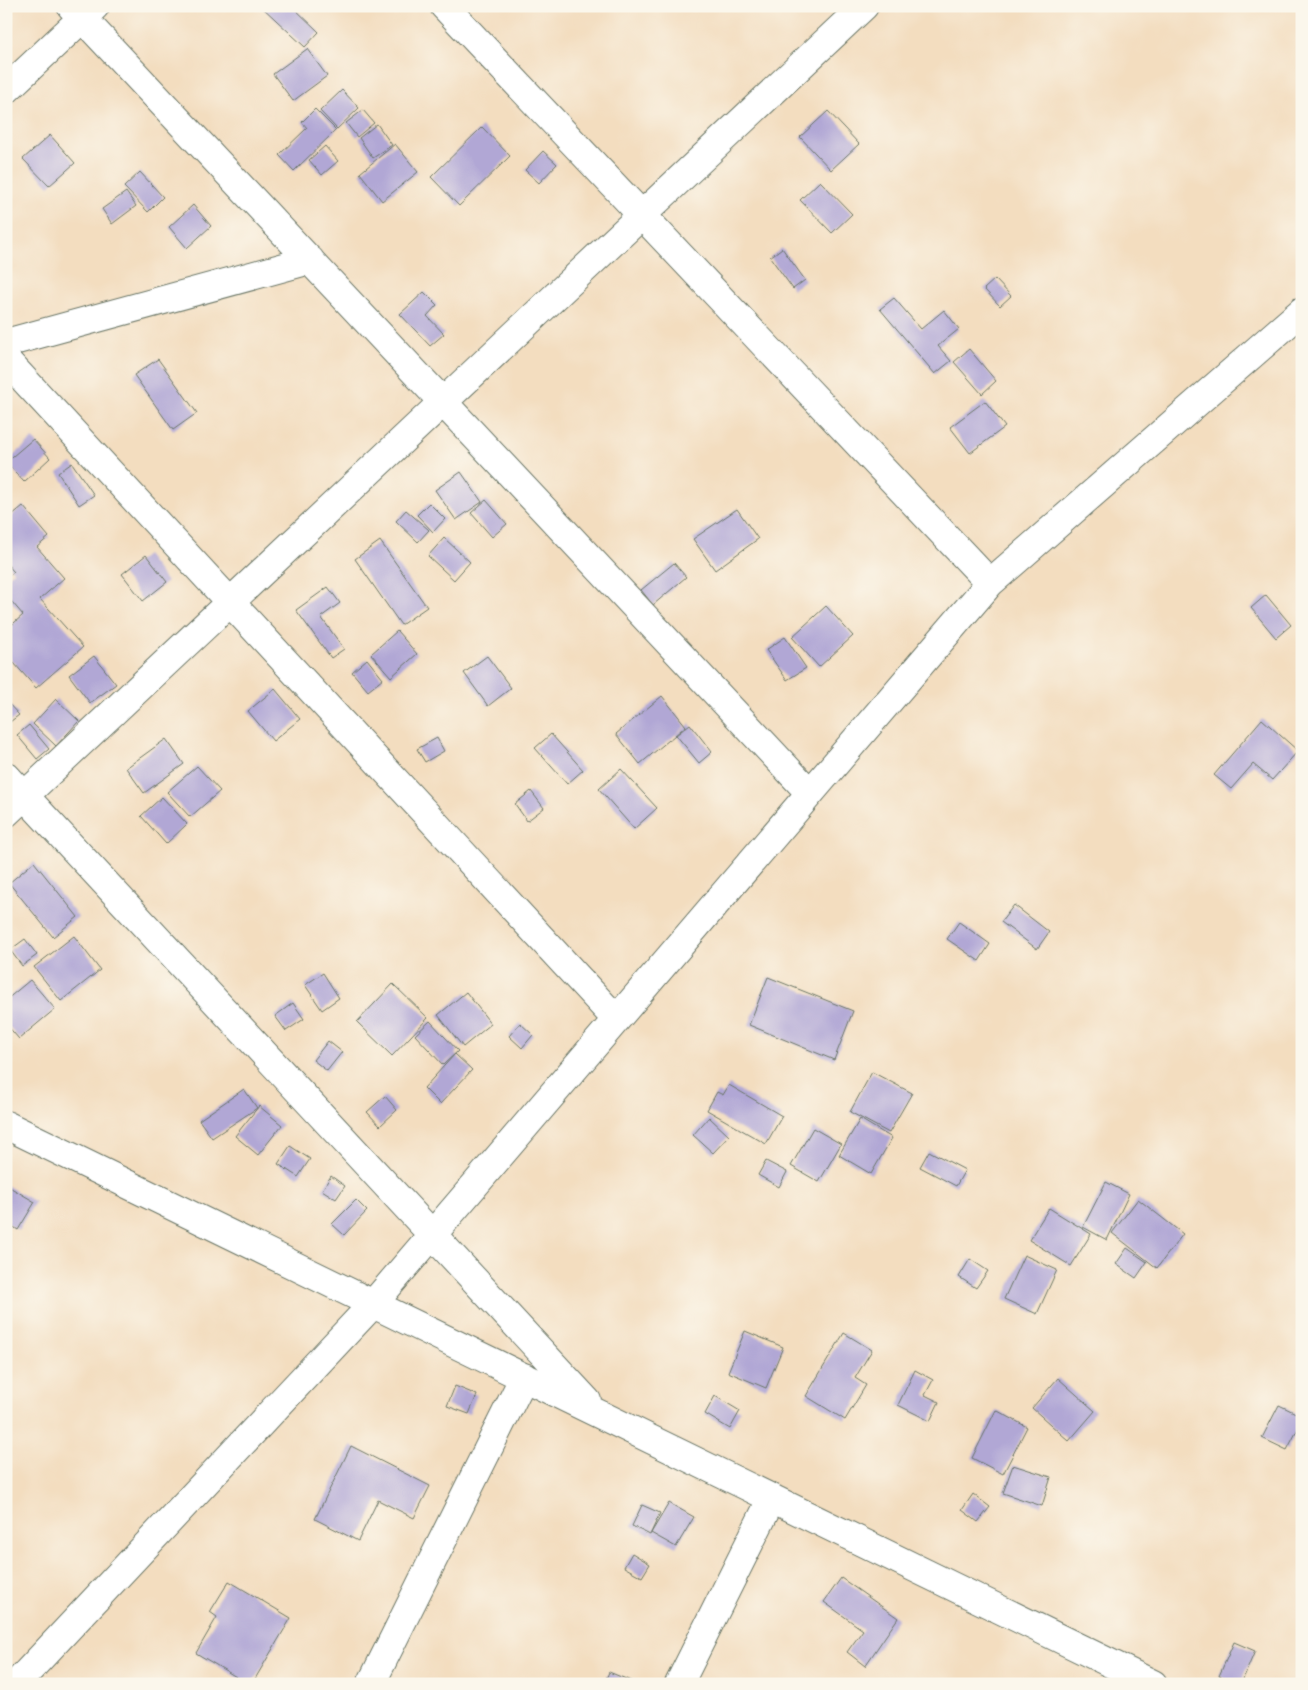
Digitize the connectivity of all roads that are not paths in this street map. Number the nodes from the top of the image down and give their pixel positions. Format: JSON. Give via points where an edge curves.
{"nodes":[{"id":1,"x":444,"y":6,"type":"edge"},
{"id":2,"x":864,"y":6,"type":"edge"},
{"id":3,"x":83,"y":10,"type":"edge"},
{"id":4,"x":6,"y":90,"type":"edge"},
{"id":5,"x":642,"y":215,"type":"junction"},
{"id":6,"x":310,"y":260,"type":"junction"},
{"id":7,"x":1302,"y":311,"type":"edge"},
{"id":8,"x":6,"y":343,"type":"edge"},
{"id":9,"x":6,"y":360,"type":"edge"},
{"id":10,"x":443,"y":402,"type":"junction"},
{"id":11,"x":990,"y":583,"type":"junction"},
{"id":12,"x":230,"y":602,"type":"junction"},
{"id":13,"x":6,"y":776,"type":"edge"},
{"id":14,"x":810,"y":793,"type":"junction"},
{"id":15,"x":15,"y":805,"type":"edge"},
{"id":16,"x":616,"y":1019,"type":"junction"},
{"id":17,"x":6,"y":1125,"type":"edge"},
{"id":18,"x":432,"y":1235,"type":"junction"},
{"id":19,"x":373,"y":1304,"type":"junction"},
{"id":20,"x":524,"y":1377,"type":"junction"},
{"id":21,"x":598,"y":1413,"type":"junction"},
{"id":22,"x":772,"y":1498,"type":"junction"},
{"id":23,"x":16,"y":1684,"type":"edge"},
{"id":24,"x":371,"y":1684,"type":"edge"},
{"id":25,"x":679,"y":1684,"type":"edge"},
{"id":26,"x":1153,"y":1684,"type":"edge"}],
"edges":[{"from":1,"to":5,"type":"street"},
{"from":2,"to":5,"type":"street"},
{"from":3,"to":4,"type":"street"},
{"from":3,"to":6,"type":"street"},
{"from":5,"to":10,"type":"street"},
{"from":5,"to":11,"type":"street"},
{"from":6,"to":8,"type":"street"},
{"from":6,"to":10,"type":"street"},
{"from":7,"to":11,"type":"street"},
{"from":9,"to":12,"type":"street"},
{"from":10,"to":12,"type":"street"},
{"from":10,"to":14,"type":"street"},
{"from":11,"to":14,"type":"street"},
{"from":12,"to":15,"type":"street"},
{"from":12,"to":16,"type":"street"},
{"from":13,"to":15,"type":"street"},
{"from":14,"to":16,"type":"street"},
{"from":15,"to":18,"type":"street"},
{"from":16,"to":18,"type":"street"},
{"from":17,"to":19,"type":"street"},
{"from":18,"to":19,"type":"street"},
{"from":18,"to":21,"type":"street"},
{"from":19,"to":20,"type":"street"},
{"from":19,"to":23,"type":"street"},
{"from":20,"to":21,"type":"street"},
{"from":20,"to":24,"type":"street"},
{"from":21,"to":22,"type":"street"},
{"from":22,"to":25,"type":"street"},
{"from":22,"to":26,"type":"street"}]}
